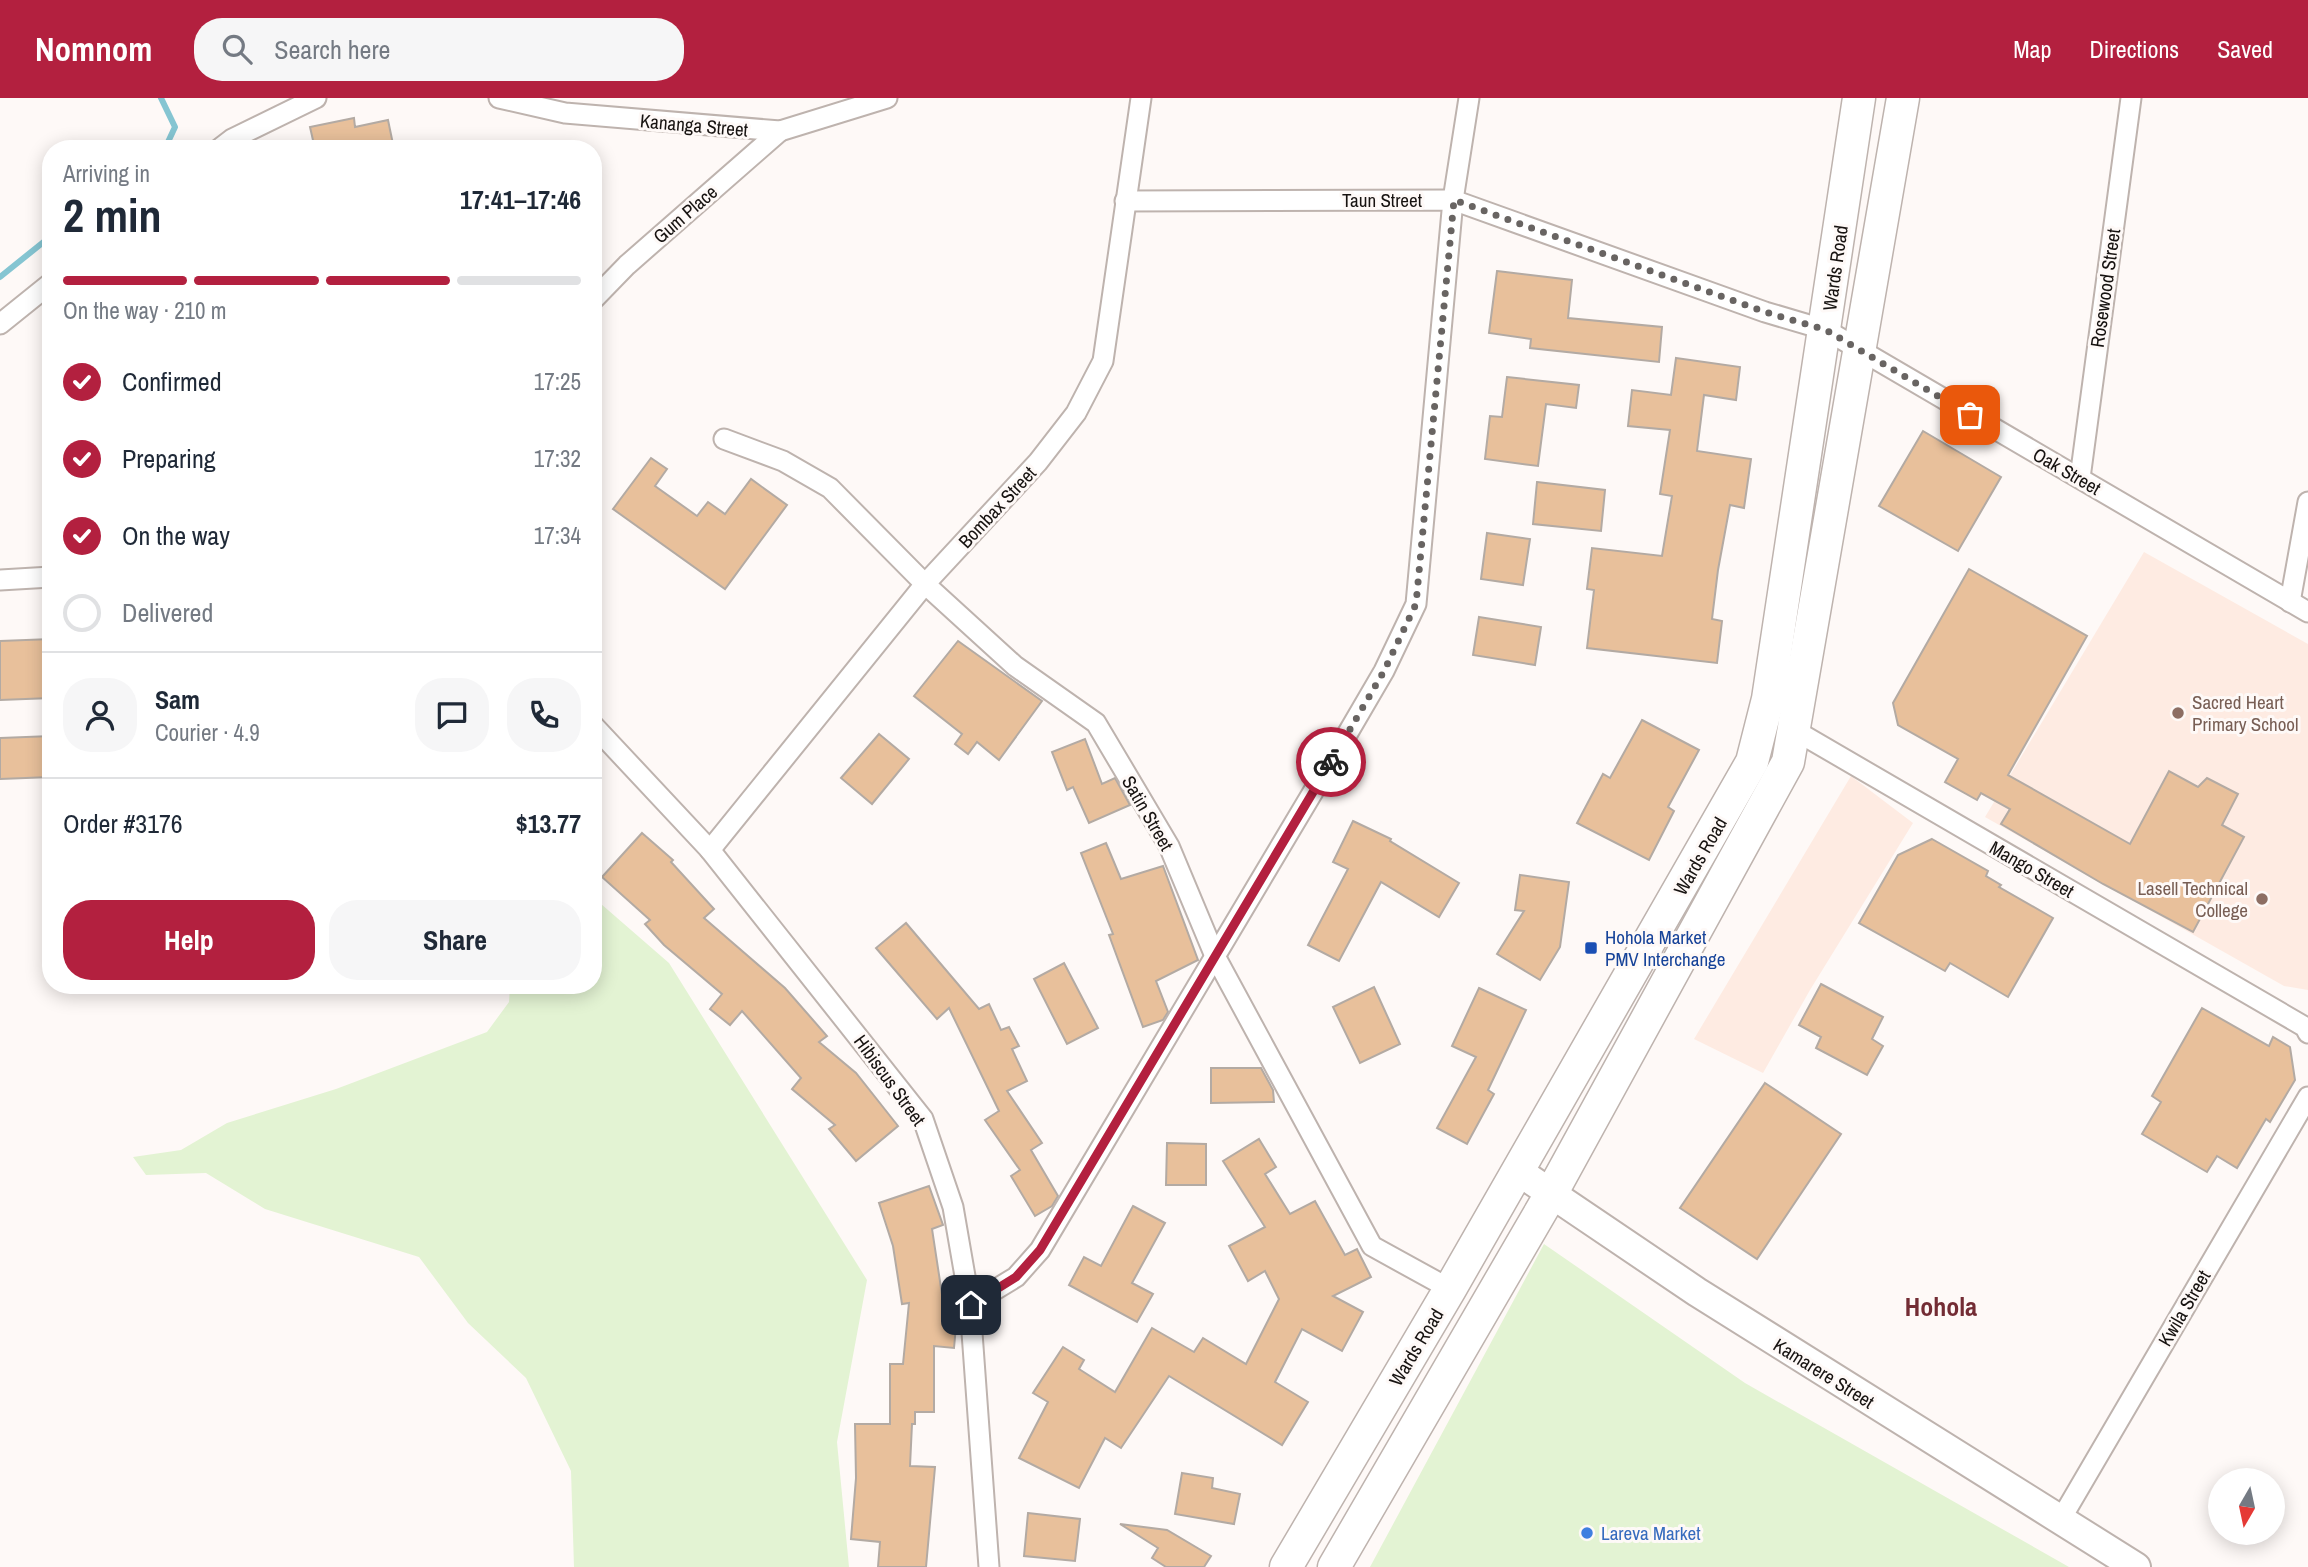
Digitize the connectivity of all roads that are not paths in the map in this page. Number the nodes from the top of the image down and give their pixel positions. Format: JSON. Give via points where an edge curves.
{"nodes":[{"id":1,"x":316,"y":98,"type":"edge"},
{"id":2,"x":499,"y":98,"type":"edge"},
{"id":3,"x":887,"y":98,"type":"edge"},
{"id":4,"x":1142,"y":98,"type":"edge"},
{"id":5,"x":1469,"y":98,"type":"edge"},
{"id":6,"x":1859,"y":98,"type":"edge"},
{"id":7,"x":1903,"y":98,"type":"edge"},
{"id":8,"x":2131,"y":98,"type":"edge"},
{"id":9,"x":780,"y":131,"type":"junction"},
{"id":10,"x":231,"y":140,"type":"edge"},
{"id":11,"x":1454,"y":200,"type":"junction"},
{"id":12,"x":1125,"y":201,"type":"junction"},
{"id":13,"x":42,"y":290,"type":"edge"},
{"id":14,"x":602,"y":290,"type":"edge"},
{"id":15,"x":0,"y":324,"type":"edge"},
{"id":16,"x":1826,"y":330,"type":"junction"},
{"id":17,"x":1860,"y":352,"type":"junction"},
{"id":18,"x":724,"y":439,"type":"dead end"},
{"id":19,"x":2080,"y":478,"type":"junction"},
{"id":20,"x":2308,"y":502,"type":"edge"},
{"id":21,"x":42,"y":578,"type":"edge"},
{"id":22,"x":0,"y":580,"type":"edge"},
{"id":23,"x":925,"y":584,"type":"junction"},
{"id":24,"x":2290,"y":602,"type":"junction"},
{"id":25,"x":2308,"y":612,"type":"edge"},
{"id":26,"x":1768,"y":699,"type":"junction"},
{"id":27,"x":1796,"y":731,"type":"junction"},
{"id":28,"x":602,"y":735,"type":"edge"},
{"id":29,"x":710,"y":850,"type":"junction"},
{"id":30,"x":1216,"y":956,"type":"junction"},
{"id":31,"x":2307,"y":1030,"type":"edge"},
{"id":32,"x":2308,"y":1097,"type":"edge"},
{"id":33,"x":1518,"y":1171,"type":"junction"},
{"id":34,"x":1551,"y":1194,"type":"junction"},
{"id":35,"x":1450,"y":1289,"type":"junction"},
{"id":36,"x":971,"y":1305,"type":"junction"},
{"id":37,"x":2061,"y":1519,"type":"junction"},
{"id":38,"x":989,"y":1567,"type":"edge"},
{"id":39,"x":1286,"y":1567,"type":"edge"},
{"id":40,"x":1334,"y":1567,"type":"edge"},
{"id":41,"x":2136,"y":1567,"type":"edge"}],
"edges":[{"from":1,"to":10,"type":"street"},
{"from":2,"to":9,"type":"street","name":"Kananga Street","via":[[565,113]]},
{"from":3,"to":9,"type":"street","name":"Kananga Street"},
{"from":4,"to":12,"type":"street","name":"Bombax Street"},
{"from":5,"to":11,"type":"street"},
{"from":6,"to":16,"type":"main road","name":"Wards Road"},
{"from":7,"to":17,"type":"main road","name":"Wards Road"},
{"from":8,"to":19,"type":"street","name":"Rosewood Street"},
{"from":9,"to":14,"type":"street","name":"Gum Place"},
{"from":11,"to":12,"type":"street","name":"Taun Street"},
{"from":11,"to":16,"type":"street","name":"Taun Street"},
{"from":11,"to":30,"type":"street","via":[[1416,604],[1384,671]]},
{"from":12,"to":23,"type":"street","name":"Bombax Street","via":[[1104,361],[1076,412],[1038,462]]},
{"from":13,"to":15,"type":"street"},
{"from":16,"to":17,"type":"street","name":"Oak Street"},
{"from":16,"to":26,"type":"main road","name":"Wards Road"},
{"from":17,"to":19,"type":"street","name":"Oak Street"},
{"from":17,"to":27,"type":"main road","name":"Wards Road"},
{"from":18,"to":23,"type":"street","name":"Satin Street","via":[[783,461],[830,488]]},
{"from":19,"to":24,"type":"street","name":"Oak Street"},
{"from":20,"to":24,"type":"street"},
{"from":21,"to":22,"type":"street"},
{"from":23,"to":29,"type":"street","name":"Bombax Street"},
{"from":23,"to":30,"type":"street","name":"Satin Street","via":[[1015,666],[1096,723],[1169,846]]},
{"from":24,"to":25,"type":"street","name":"Oak Street"},
{"from":26,"to":27,"type":"street","name":"Mango Street"},
{"from":26,"to":33,"type":"main road","name":"Wards Road","via":[[1752,762]]},
{"from":27,"to":31,"type":"street","name":"Mango Street"},
{"from":27,"to":34,"type":"main road","name":"Wards Road","via":[[1775,790]]},
{"from":28,"to":29,"type":"street","name":"Hibiscus Street"},
{"from":29,"to":36,"type":"street","name":"Hibiscus Street","via":[[923,1119],[953,1207]]},
{"from":30,"to":35,"type":"street","name":"Satin Street","via":[[1372,1246]]},
{"from":30,"to":36,"type":"street","via":[[1040,1250],[1016,1277]]},
{"from":32,"to":37,"type":"street","name":"Kwila Street"},
{"from":33,"to":34,"type":"street","name":"Kamarere Street"},
{"from":33,"to":35,"type":"main road","name":"Wards Road"},
{"from":34,"to":37,"type":"street","name":"Kamarere Street","via":[[1787,1350]]},
{"from":34,"to":40,"type":"main road","name":"Wards Road"},
{"from":35,"to":39,"type":"main road","name":"Wards Road"},
{"from":36,"to":38,"type":"street","name":"Hibiscus Street"},
{"from":37,"to":41,"type":"street","name":"Kamarere Street"}]}
